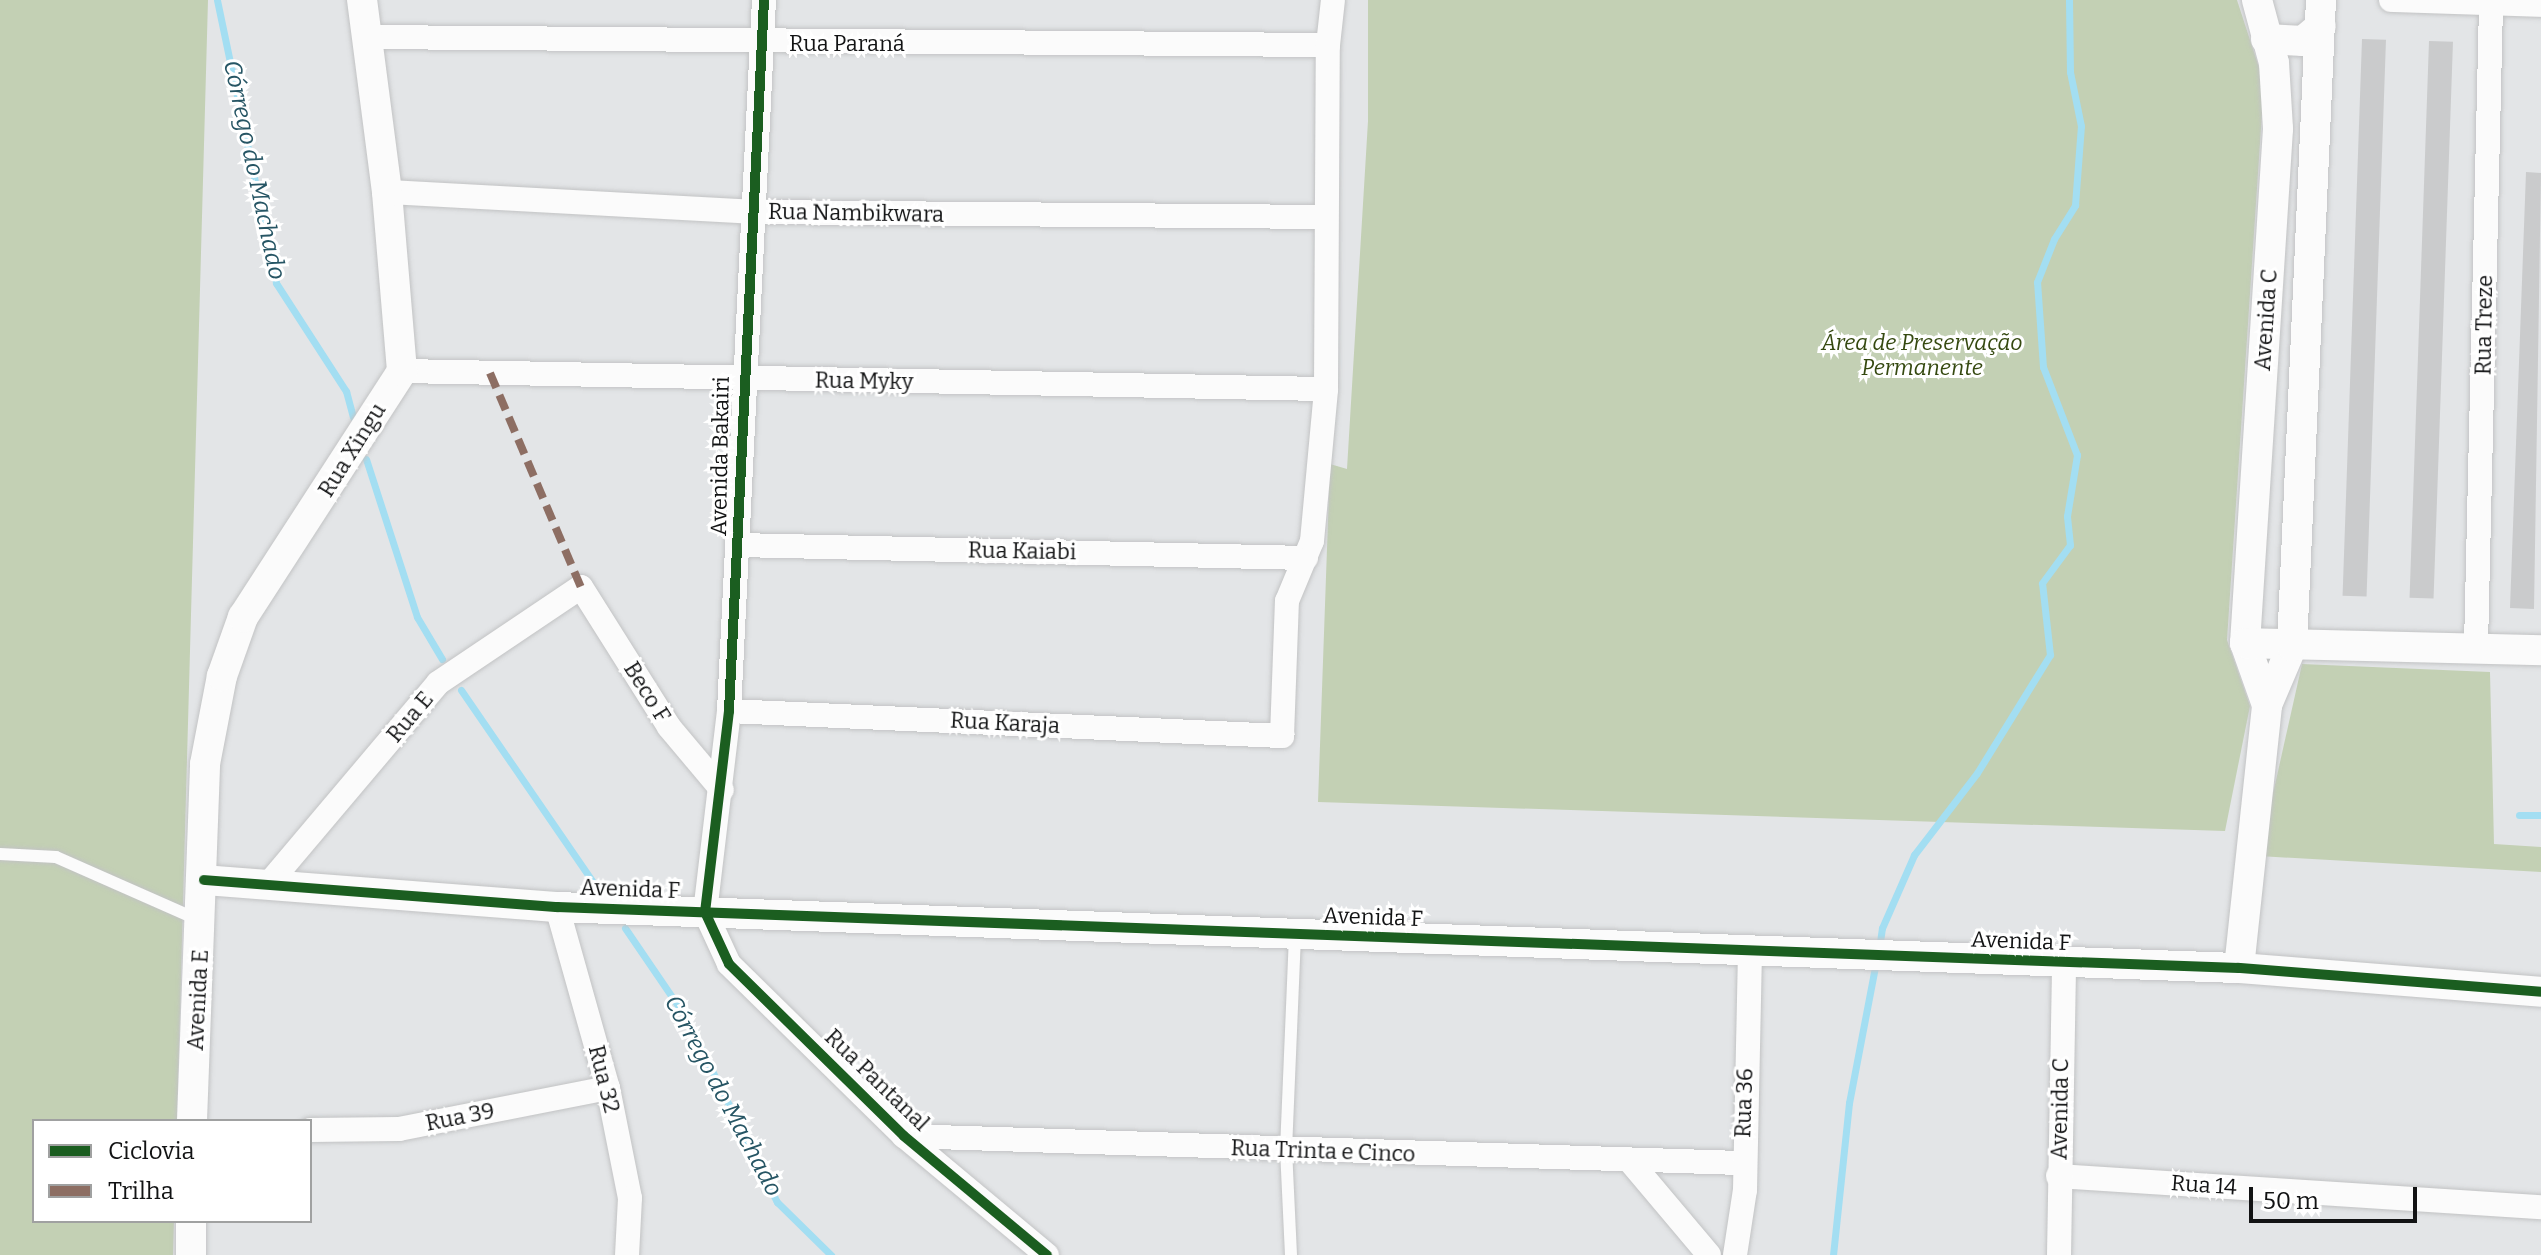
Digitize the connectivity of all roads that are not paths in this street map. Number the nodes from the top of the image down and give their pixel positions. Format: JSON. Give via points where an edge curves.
{"nodes":[{"id":1,"x":362,"y":0,"type":"edge"},
{"id":2,"x":764,"y":0,"type":"edge"},
{"id":3,"x":1333,"y":0,"type":"edge"},
{"id":4,"x":2257,"y":0,"type":"edge"},
{"id":5,"x":2391,"y":0,"type":"edge"},
{"id":6,"x":2491,"y":3,"type":"junction"},
{"id":7,"x":2541,"y":5,"type":"edge"},
{"id":8,"x":2321,"y":13,"type":"edge"},
{"id":9,"x":367,"y":37,"type":"junction"},
{"id":10,"x":2266,"y":39,"type":"junction"},
{"id":11,"x":762,"y":44,"type":"junction"},
{"id":12,"x":1328,"y":45,"type":"junction"},
{"id":13,"x":387,"y":192,"type":"junction"},
{"id":14,"x":753,"y":212,"type":"junction"},
{"id":15,"x":1326,"y":217,"type":"junction"},
{"id":16,"x":402,"y":371,"type":"junction"},
{"id":17,"x":741,"y":379,"type":"junction"},
{"id":18,"x":1326,"y":389,"type":"junction"},
{"id":19,"x":738,"y":545,"type":"junction"},
{"id":20,"x":1306,"y":558,"type":"junction"},
{"id":21,"x":581,"y":587,"type":"joint"},
{"id":22,"x":2245,"y":643,"type":"junction"},
{"id":23,"x":2292,"y":646,"type":"junction"},
{"id":24,"x":2476,"y":646,"type":"junction"},
{"id":25,"x":2541,"y":650,"type":"edge"},
{"id":26,"x":2267,"y":705,"type":"junction"},
{"id":27,"x":729,"y":711,"type":"junction"},
{"id":28,"x":722,"y":790,"type":"junction"},
{"id":29,"x":0,"y":854,"type":"edge"},
{"id":30,"x":204,"y":880,"type":"junction"},
{"id":31,"x":270,"y":882,"type":"junction"},
{"id":32,"x":557,"y":907,"type":"junction"},
{"id":33,"x":705,"y":912,"type":"junction"},
{"id":34,"x":202,"y":921,"type":"junction"},
{"id":35,"x":1295,"y":934,"type":"junction"},
{"id":36,"x":1750,"y":949,"type":"junction"},
{"id":37,"x":2064,"y":963,"type":"junction"},
{"id":38,"x":2239,"y":968,"type":"junction"},
{"id":39,"x":2541,"y":992,"type":"edge"},
{"id":40,"x":608,"y":1088,"type":"junction"},
{"id":41,"x":192,"y":1119,"type":"edge"},
{"id":42,"x":312,"y":1130,"type":"edge"},
{"id":43,"x":904,"y":1136,"type":"junction"},
{"id":44,"x":1286,"y":1150,"type":"junction"},
{"id":45,"x":1629,"y":1160,"type":"junction"},
{"id":46,"x":1741,"y":1163,"type":"junction"},
{"id":47,"x":2058,"y":1176,"type":"junction"},
{"id":48,"x":2541,"y":1207,"type":"edge"},
{"id":49,"x":191,"y":1223,"type":"edge"},
{"id":50,"x":191,"y":1255,"type":"edge"},
{"id":51,"x":627,"y":1255,"type":"edge"},
{"id":52,"x":1047,"y":1255,"type":"edge"},
{"id":53,"x":1291,"y":1255,"type":"edge"},
{"id":54,"x":1709,"y":1255,"type":"edge"},
{"id":55,"x":1735,"y":1255,"type":"edge"},
{"id":56,"x":2059,"y":1255,"type":"edge"}],
"edges":[{"from":1,"to":9,"type":"street"},
{"from":2,"to":11,"type":"street","name":"Avenida Bakairi"},
{"from":3,"to":12,"type":"street"},
{"from":4,"to":10,"type":"street","name":"Avenida C"},
{"from":5,"to":6,"type":"street"},
{"from":6,"to":7,"type":"street"},
{"from":6,"to":24,"type":"street","name":"Rua Treze"},
{"from":8,"to":10,"type":"street","via":[[2303,41]]},
{"from":8,"to":23,"type":"street","name":"Avenida C"},
{"from":9,"to":11,"type":"street","name":"Rua Paraná"},
{"from":9,"to":13,"type":"street"},
{"from":10,"to":22,"type":"street","name":"Avenida C","via":[[2274,63],[2278,129]]},
{"from":11,"to":12,"type":"street","name":"Rua Paraná"},
{"from":11,"to":14,"type":"street","name":"Avenida Bakairi"},
{"from":12,"to":15,"type":"street"},
{"from":13,"to":14,"type":"street","name":"Rua Nambikwara"},
{"from":13,"to":16,"type":"street"},
{"from":14,"to":15,"type":"street","name":"Rua Nambikwara"},
{"from":14,"to":17,"type":"street","name":"Avenida Bakairi"},
{"from":15,"to":18,"type":"street"},
{"from":16,"to":17,"type":"street","name":"Rua Myky"},
{"from":16,"to":30,"type":"street","name":"Rua Xingu","via":[[243,617],[222,676],[205,764]]},
{"from":17,"to":18,"type":"street","name":"Rua Myky"},
{"from":17,"to":19,"type":"street","name":"Avenida Bakairi"},
{"from":18,"to":20,"type":"street","via":[[1316,516]]},
{"from":19,"to":20,"type":"street","name":"Rua Kaiabi"},
{"from":19,"to":27,"type":"street","name":"Avenida Bakairi"},
{"from":20,"to":27,"type":"street","name":"Rua Karaja","via":[[1287,601],[1282,736]]},
{"from":21,"to":28,"type":"street","name":"Beco F","via":[[669,727]]},
{"from":21,"to":31,"type":"street","name":"Rua E","via":[[438,683]]},
{"from":22,"to":23,"type":"street"},
{"from":22,"to":26,"type":"street"},
{"from":23,"to":24,"type":"street"},
{"from":23,"to":26,"type":"street"},
{"from":24,"to":25,"type":"street"},
{"from":26,"to":38,"type":"street"},
{"from":27,"to":28,"type":"street","name":"Avenida Bakairi"},
{"from":28,"to":33,"type":"street","name":"Avenida Bakairi"},
{"from":29,"to":34,"type":"lane","via":[[56,857]]},
{"from":30,"to":31,"type":"street","name":"Avenida F"},
{"from":30,"to":34,"type":"street","name":"Avenida E"},
{"from":31,"to":32,"type":"street","name":"Avenida F"},
{"from":32,"to":33,"type":"street","name":"Avenida F"},
{"from":32,"to":40,"type":"street","name":"Rua 32"},
{"from":33,"to":35,"type":"street","name":"Avenida F"},
{"from":33,"to":43,"type":"street","name":"Rua Pantanal","via":[[729,964]]},
{"from":34,"to":41,"type":"street","name":"Avenida E"},
{"from":35,"to":36,"type":"street","name":"Avenida F"},
{"from":35,"to":44,"type":"lane"},
{"from":36,"to":37,"type":"street","name":"Avenida F"},
{"from":36,"to":46,"type":"street","name":"Rua 36"},
{"from":37,"to":38,"type":"street","name":"Avenida F"},
{"from":37,"to":47,"type":"street","name":"Avenida C"},
{"from":38,"to":39,"type":"street","name":"Avenida F"},
{"from":40,"to":42,"type":"street","name":"Rua 39","via":[[399,1129]]},
{"from":40,"to":51,"type":"street","name":"Rua 32","via":[[630,1198]]},
{"from":43,"to":44,"type":"street","name":"Rua Trinta e Cinco"},
{"from":43,"to":52,"type":"street","name":"Rua Pantanal"},
{"from":44,"to":45,"type":"street","name":"Rua Trinta e Cinco"},
{"from":44,"to":53,"type":"lane"},
{"from":45,"to":46,"type":"street","name":"Rua Trinta e Cinco"},
{"from":45,"to":54,"type":"street"},
{"from":46,"to":55,"type":"street","name":"Rua 36","via":[[1745,1190]]},
{"from":47,"to":48,"type":"street","name":"Rua 14"},
{"from":47,"to":56,"type":"street","name":"Avenida C"},
{"from":49,"to":50,"type":"street"}]}
